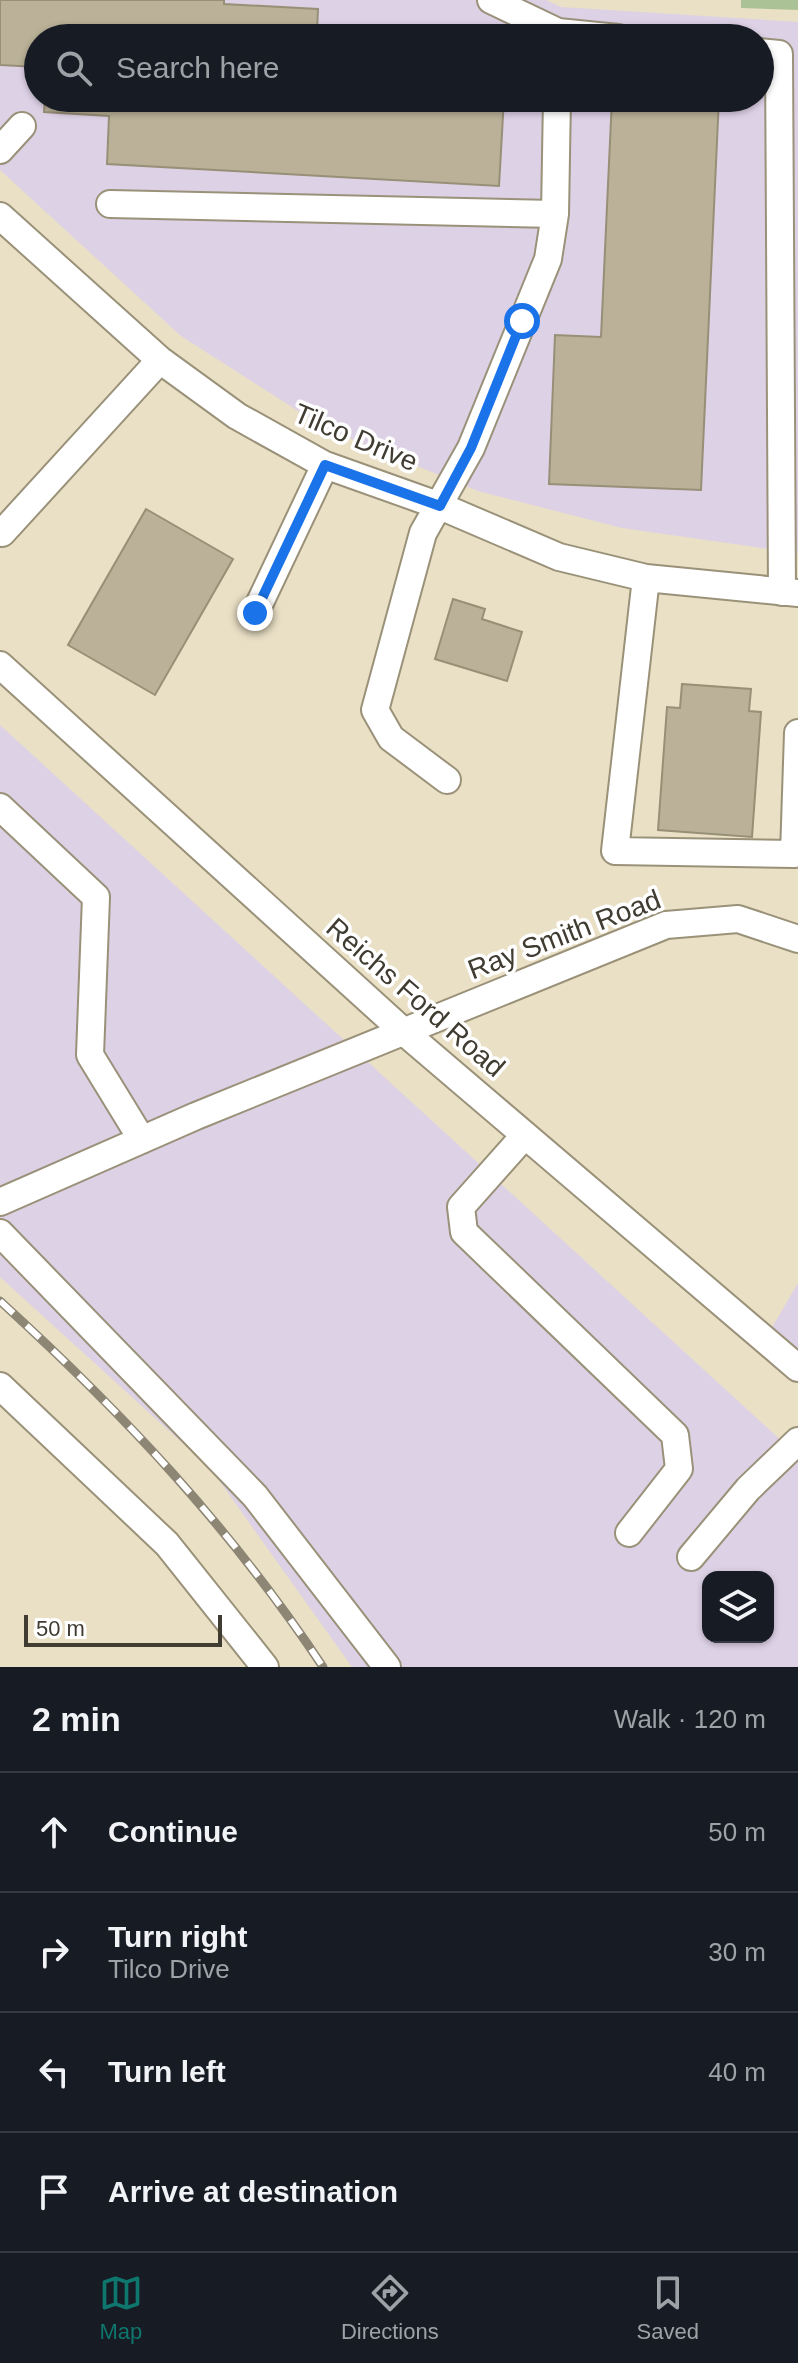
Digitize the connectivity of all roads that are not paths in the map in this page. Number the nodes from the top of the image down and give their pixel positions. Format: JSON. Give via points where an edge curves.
{"nodes":[{"id":1,"x":491,"y":0,"type":"edge"},
{"id":2,"x":537,"y":24,"type":"edge"},
{"id":3,"x":774,"y":53,"type":"edge"},
{"id":4,"x":557,"y":112,"type":"edge"},
{"id":5,"x":22,"y":126,"type":"dead end"},
{"id":6,"x":0,"y":150,"type":"edge"},
{"id":7,"x":110,"y":204,"type":"dead end"},
{"id":8,"x":555,"y":214,"type":"junction"},
{"id":9,"x":0,"y":216,"type":"edge"},
{"id":10,"x":160,"y":360,"type":"junction"},
{"id":11,"x":325,"y":465,"type":"junction"},
{"id":12,"x":440,"y":506,"type":"junction"},
{"id":13,"x":2,"y":533,"type":"edge"},
{"id":14,"x":646,"y":578,"type":"junction"},
{"id":15,"x":790,"y":593,"type":"edge"},
{"id":16,"x":255,"y":613,"type":"dead end"},
{"id":17,"x":0,"y":665,"type":"edge"},
{"id":18,"x":798,"y":733,"type":"edge"},
{"id":19,"x":447,"y":780,"type":"dead end"},
{"id":20,"x":0,"y":807,"type":"edge"},
{"id":21,"x":798,"y":939,"type":"edge"},
{"id":22,"x":403,"y":1031,"type":"junction"},
{"id":23,"x":525,"y":1135,"type":"junction"},
{"id":24,"x":142,"y":1140,"type":"junction"},
{"id":25,"x":0,"y":1202,"type":"edge"},
{"id":26,"x":0,"y":1233,"type":"edge"},
{"id":27,"x":794,"y":1356,"type":"edge"},
{"id":28,"x":0,"y":1386,"type":"edge"},
{"id":29,"x":798,"y":1441,"type":"edge"},
{"id":30,"x":629,"y":1533,"type":"dead end"},
{"id":31,"x":691,"y":1557,"type":"dead end"},
{"id":32,"x":265,"y":1667,"type":"edge"},
{"id":33,"x":387,"y":1667,"type":"edge"}],
"edges":[{"from":1,"to":2,"type":"street"},
{"from":3,"to":15,"type":"street","via":[[779,54]]},
{"from":4,"to":8,"type":"street"},
{"from":5,"to":6,"type":"street"},
{"from":7,"to":8,"type":"street"},
{"from":8,"to":12,"type":"street","via":[[548,259],[471,448]]},
{"from":9,"to":10,"type":"street","name":"Tilco Drive"},
{"from":10,"to":11,"type":"street","name":"Tilco Drive","via":[[237,416]]},
{"from":10,"to":13,"type":"street"},
{"from":11,"to":12,"type":"street","name":"Tilco Drive"},
{"from":11,"to":16,"type":"street"},
{"from":12,"to":14,"type":"street","name":"Tilco Drive","via":[[559,557]]},
{"from":12,"to":19,"type":"street","via":[[423,533],[375,710],[391,738]]},
{"from":14,"to":15,"type":"street","name":"Tilco Drive"},
{"from":14,"to":18,"type":"street","via":[[615,851],[794,854]]},
{"from":17,"to":22,"type":"street","name":"Reichs Ford Road"},
{"from":20,"to":24,"type":"street","via":[[96,897],[90,1055]]},
{"from":21,"to":22,"type":"street","name":"Ray Smith Road","via":[[738,919],[666,925]]},
{"from":22,"to":23,"type":"street","name":"Reichs Ford Road"},
{"from":22,"to":24,"type":"street","name":"Ray Smith Road"},
{"from":23,"to":27,"type":"street","name":"Reichs Ford Road"},
{"from":23,"to":30,"type":"street","via":[[461,1207],[464,1232],[675,1435],[679,1469]]},
{"from":24,"to":25,"type":"street","name":"Ray Smith Road"},
{"from":26,"to":33,"type":"street","via":[[255,1496]]},
{"from":28,"to":32,"type":"street","via":[[167,1544]]},
{"from":29,"to":31,"type":"street","via":[[748,1489]]}]}
